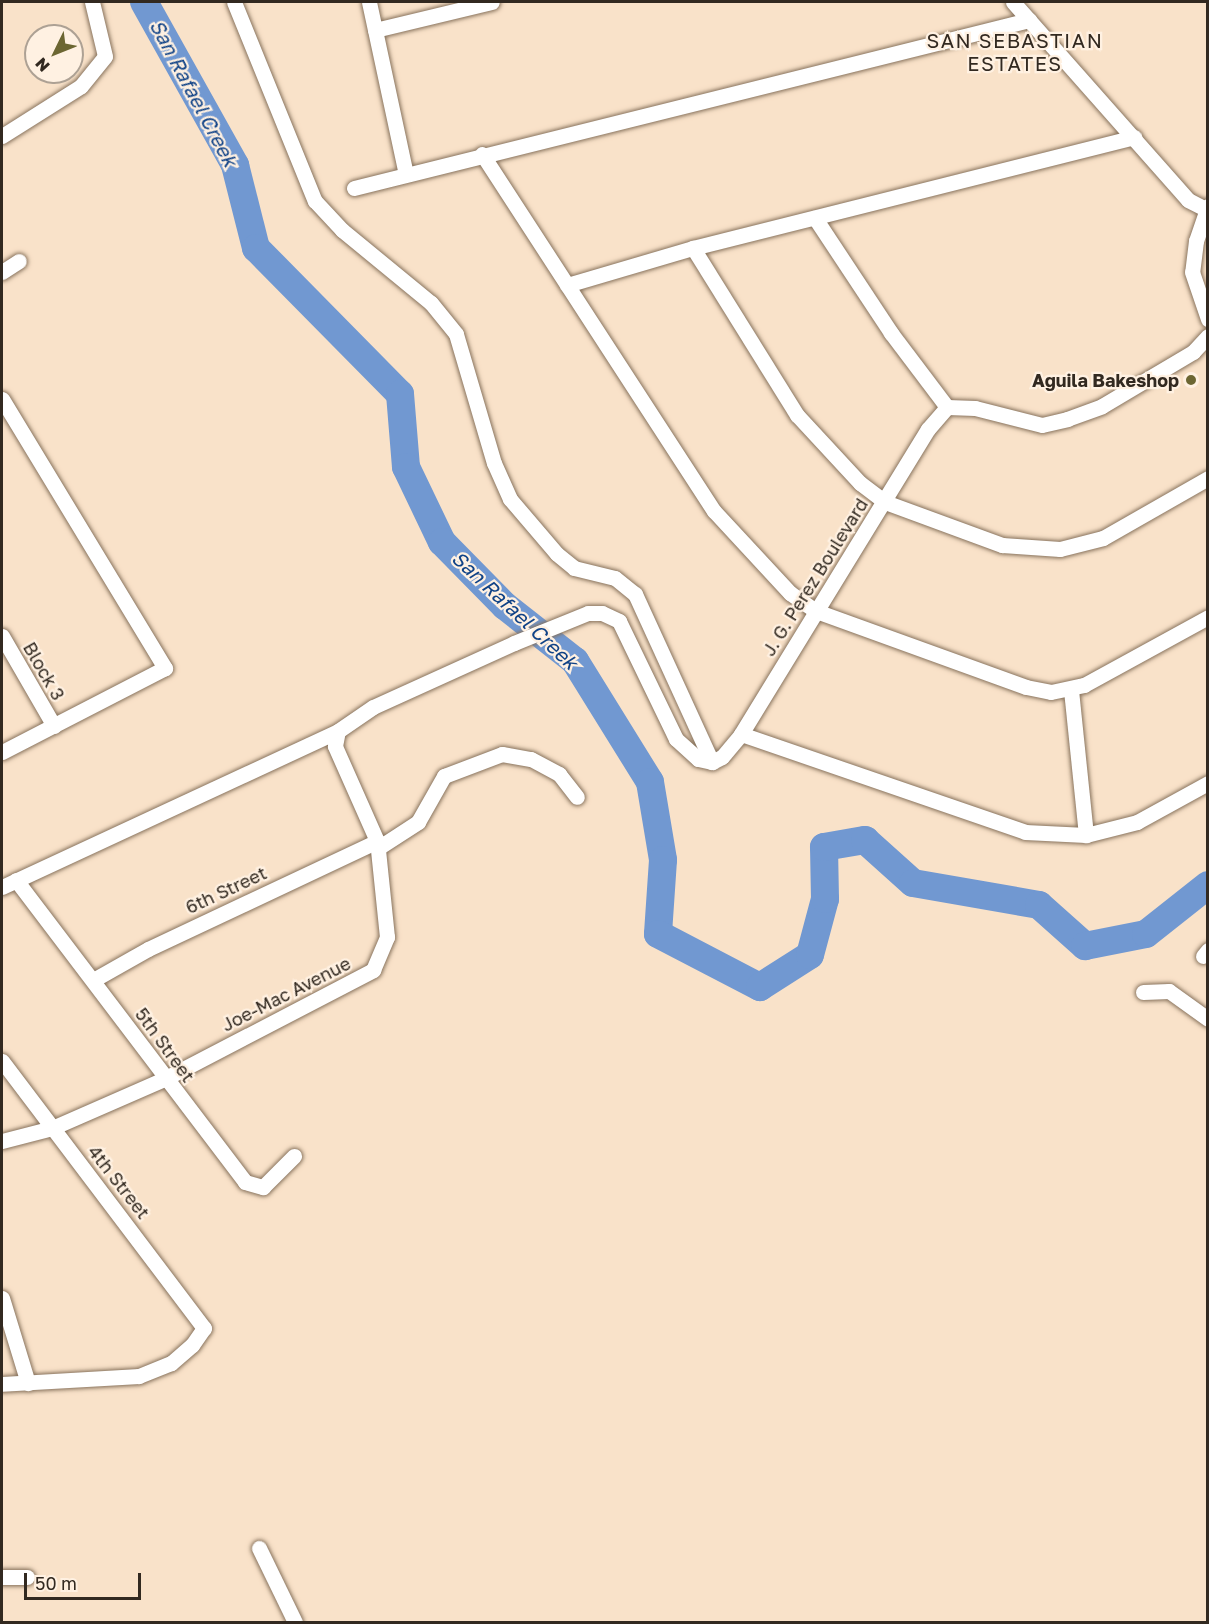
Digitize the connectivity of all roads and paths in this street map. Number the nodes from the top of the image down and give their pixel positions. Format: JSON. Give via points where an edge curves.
{"nodes":[{"id":1,"x":92,"y":2,"type":"edge"},
{"id":2,"x":234,"y":2,"type":"edge"},
{"id":3,"x":369,"y":2,"type":"edge"},
{"id":4,"x":492,"y":2,"type":"edge"},
{"id":5,"x":1012,"y":2,"type":"edge"},
{"id":6,"x":1029,"y":20,"type":"junction"},
{"id":7,"x":375,"y":30,"type":"junction"},
{"id":8,"x":2,"y":136,"type":"edge"},
{"id":9,"x":1134,"y":137,"type":"junction"},
{"id":10,"x":482,"y":154,"type":"junction"},
{"id":11,"x":406,"y":174,"type":"junction"},
{"id":12,"x":354,"y":188,"type":"dead end"},
{"id":13,"x":1207,"y":208,"type":"edge"},
{"id":14,"x":815,"y":218,"type":"junction"},
{"id":15,"x":693,"y":248,"type":"junction"},
{"id":16,"x":19,"y":261,"type":"dead end"},
{"id":17,"x":2,"y":272,"type":"edge"},
{"id":18,"x":567,"y":285,"type":"junction"},
{"id":19,"x":1208,"y":319,"type":"edge"},
{"id":20,"x":1208,"y":336,"type":"edge"},
{"id":21,"x":2,"y":399,"type":"edge"},
{"id":22,"x":947,"y":407,"type":"junction"},
{"id":23,"x":1208,"y":478,"type":"edge"},
{"id":24,"x":885,"y":502,"type":"junction"},
{"id":25,"x":816,"y":611,"type":"junction"},
{"id":26,"x":1208,"y":617,"type":"edge"},
{"id":27,"x":2,"y":636,"type":"edge"},
{"id":28,"x":1071,"y":690,"type":"junction"},
{"id":29,"x":54,"y":726,"type":"junction"},
{"id":30,"x":338,"y":731,"type":"junction"},
{"id":31,"x":741,"y":734,"type":"junction"},
{"id":32,"x":2,"y":752,"type":"edge"},
{"id":33,"x":712,"y":762,"type":"junction"},
{"id":34,"x":1208,"y":783,"type":"edge"},
{"id":35,"x":577,"y":797,"type":"dead end"},
{"id":36,"x":1086,"y":835,"type":"junction"},
{"id":37,"x":378,"y":844,"type":"junction"},
{"id":38,"x":9,"y":883,"type":"edge"},
{"id":39,"x":95,"y":979,"type":"junction"},
{"id":40,"x":1143,"y":992,"type":"dead end"},
{"id":41,"x":1208,"y":1019,"type":"edge"},
{"id":42,"x":2,"y":1061,"type":"edge"},
{"id":43,"x":164,"y":1078,"type":"junction"},
{"id":44,"x":52,"y":1128,"type":"junction"},
{"id":45,"x":2,"y":1141,"type":"edge"},
{"id":46,"x":294,"y":1156,"type":"dead end"},
{"id":47,"x":2,"y":1298,"type":"edge"},
{"id":48,"x":28,"y":1383,"type":"junction"},
{"id":49,"x":2,"y":1384,"type":"edge"},
{"id":50,"x":259,"y":1548,"type":"dead end"},
{"id":51,"x":2,"y":1577,"type":"edge"},
{"id":52,"x":27,"y":1577,"type":"dead end"},
{"id":53,"x":295,"y":1623,"type":"edge"}],
"edges":[{"from":1,"to":8,"type":"street","via":[[105,56],[81,86]]},
{"from":2,"to":33,"type":"street","via":[[315,201],[342,230],[431,303],[456,334],[494,463],[510,499],[556,554],[574,568],[615,578],[634,594]]},
{"from":3,"to":7,"type":"street"},
{"from":4,"to":7,"type":"street"},
{"from":5,"to":6,"type":"street"},
{"from":6,"to":9,"type":"street"},
{"from":6,"to":10,"type":"street"},
{"from":7,"to":11,"type":"street"},
{"from":9,"to":13,"type":"street","via":[[1188,200]]},
{"from":9,"to":14,"type":"street"},
{"from":10,"to":11,"type":"street"},
{"from":10,"to":18,"type":"street"},
{"from":11,"to":12,"type":"street"},
{"from":13,"to":19,"type":"street","via":[[1192,272]]},
{"from":14,"to":15,"type":"street"},
{"from":14,"to":22,"type":"street","via":[[891,333]]},
{"from":15,"to":18,"type":"street"},
{"from":15,"to":24,"type":"street","via":[[797,414],[860,483]]},
{"from":16,"to":17,"type":"street"},
{"from":18,"to":25,"type":"street","via":[[714,511],[790,593]]},
{"from":20,"to":22,"type":"street","via":[[1193,352],[1102,406],[1067,419],[1042,425],[975,408]]},
{"from":21,"to":29,"type":"street","via":[[165,668]]},
{"from":22,"to":24,"type":"street","name":"J. G. Perez Boulevard","via":[[928,429]]},
{"from":23,"to":24,"type":"street","via":[[1103,538],[1060,549],[1002,545]]},
{"from":24,"to":25,"type":"street","name":"J. G. Perez Boulevard"},
{"from":25,"to":28,"type":"street","via":[[1026,687]]},
{"from":25,"to":31,"type":"street","name":"J. G. Perez Boulevard"},
{"from":26,"to":28,"type":"street"},
{"from":27,"to":29,"type":"street","name":"Block 3"},
{"from":28,"to":36,"type":"street"},
{"from":29,"to":32,"type":"street"},
{"from":30,"to":33,"type":"street","via":[[373,707],[514,643],[588,613],[602,613],[619,621],[676,739],[698,759]]},
{"from":30,"to":37,"type":"street","name":"Joe-Mac Avenue","via":[[334,746]]},
{"from":30,"to":38,"type":"street"},
{"from":31,"to":33,"type":"street","name":"J. G. Perez Boulevard","via":[[722,757]]},
{"from":31,"to":36,"type":"street","via":[[1025,832]]},
{"from":34,"to":36,"type":"street","via":[[1137,822]]},
{"from":35,"to":37,"type":"street","name":"6th Street","via":[[559,774],[531,759],[502,754],[444,776],[418,822]]},
{"from":37,"to":39,"type":"street","name":"6th Street","via":[[148,949]]},
{"from":37,"to":43,"type":"street","name":"Joe-Mac Avenue","via":[[387,937],[373,970]]},
{"from":38,"to":39,"type":"street","name":"5th Street"},
{"from":39,"to":43,"type":"street","name":"5th Street"},
{"from":40,"to":41,"type":"street","via":[[1169,991]]},
{"from":42,"to":44,"type":"street","name":"4th Street"},
{"from":43,"to":44,"type":"street","name":"Joe-Mac Avenue"},
{"from":43,"to":46,"type":"street","name":"5th Street","via":[[245,1182],[263,1187]]},
{"from":44,"to":45,"type":"street","name":"Joe-Mac Avenue"},
{"from":44,"to":48,"type":"street","name":"4th Street","via":[[204,1328],[171,1363],[139,1376]]},
{"from":47,"to":48,"type":"street"},
{"from":48,"to":49,"type":"street"},
{"from":50,"to":53,"type":"street"},
{"from":51,"to":52,"type":"street"}]}
